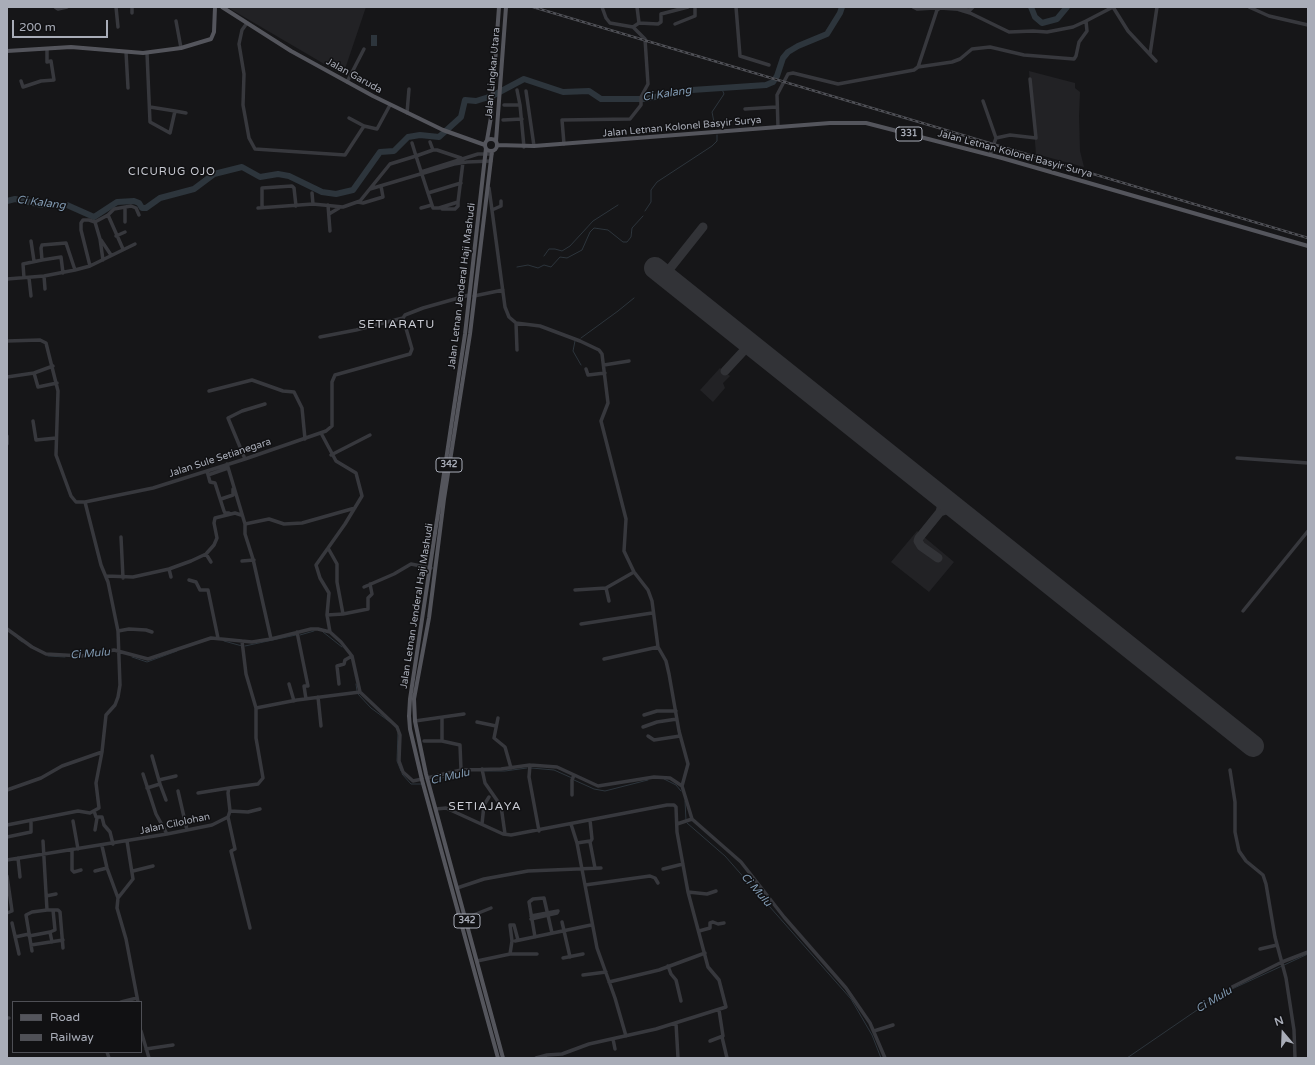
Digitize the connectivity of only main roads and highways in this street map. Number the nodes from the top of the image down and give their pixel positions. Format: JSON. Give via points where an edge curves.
{"nodes":[{"id":1,"x":215,"y":7,"type":"edge"},
{"id":2,"x":222,"y":7,"type":"edge"},
{"id":3,"x":499,"y":7,"type":"edge"},
{"id":4,"x":506,"y":7,"type":"edge"},
{"id":5,"x":7,"y":51,"type":"edge"},
{"id":6,"x":496,"y":62,"type":"junction"},
{"id":7,"x":502,"y":62,"type":"junction"},
{"id":8,"x":487,"y":140,"type":"junction"},
{"id":9,"x":496,"y":143,"type":"junction"},
{"id":10,"x":485,"y":147,"type":"junction"},
{"id":11,"x":492,"y":152,"type":"junction"},
{"id":12,"x":1308,"y":246,"type":"edge"},
{"id":13,"x":476,"y":258,"type":"junction"},
{"id":14,"x":468,"y":334,"type":"junction"},
{"id":15,"x":431,"y":578,"type":"junction"},
{"id":16,"x":420,"y":760,"type":"junction"},
{"id":17,"x":498,"y":1058,"type":"edge"},
{"id":18,"x":503,"y":1058,"type":"edge"}],
"edges":[{"from":1,"to":5,"type":"main road","via":[[214,32],[211,39],[181,48],[147,53],[78,48]]},
{"from":2,"to":10,"type":"main road","name":"Jalan Garuda","via":[[291,50],[390,105]]},
{"from":3,"to":6,"type":"main road","name":"Jalan Lingkar Utara"},
{"from":4,"to":7,"type":"main road","name":"Jalan Lingkar Utara"},
{"from":6,"to":7,"type":"main road"},
{"from":6,"to":8,"type":"main road","name":"Jalan Lingkar Utara"},
{"from":7,"to":9,"type":"main road","name":"Jalan Lingkar Utara"},
{"from":8,"to":9,"type":"main road","name":"Jalan Letnan Kolonel Basyir Surya","via":[[492,139]]},
{"from":8,"to":10,"type":"main road","name":"Jalan Lingkar Utara"},
{"from":9,"to":11,"type":"main road"},
{"from":9,"to":12,"type":"main road","name":"Jalan Letnan Kolonel Basyir Surya","number":"331","via":[[524,147],[830,123],[866,123],[990,155]]},
{"from":10,"to":11,"type":"main road","name":"Jalan Garuda"},
{"from":10,"to":13,"type":"main road","name":"Jalan Letnan Jenderal Haji Mashudi","number":"342"},
{"from":11,"to":13,"type":"main road","name":"Jalan Letnan Jenderal Haji Mashudi","number":"342"},
{"from":13,"to":14,"type":"main road","name":"Jalan Letnan Jenderal Haji Mashudi","number":"342"},
{"from":14,"to":15,"type":"main road","name":"Jalan Letnan Jenderal Haji Mashudi","number":"342"},
{"from":14,"to":15,"type":"main road","name":"Jalan Letnan Jenderal Haji Mashudi","number":"342"},
{"from":15,"to":16,"type":"main road","name":"Jalan Letnan Jenderal Haji Mashudi","number":"342","via":[[429,618],[414,699]]},
{"from":15,"to":16,"type":"main road","name":"Jalan Letnan Jenderal Haji Mashudi","number":"342","via":[[409,716],[410,729]]},
{"from":16,"to":17,"type":"main road","name":"Jalan Letnan Jenderal Haji Mashudi","number":"342","via":[[422,780]]},
{"from":16,"to":18,"type":"main road","name":"Jalan Letnan Jenderal Haji Mashudi","number":"342","via":[[436,809]]}]}
